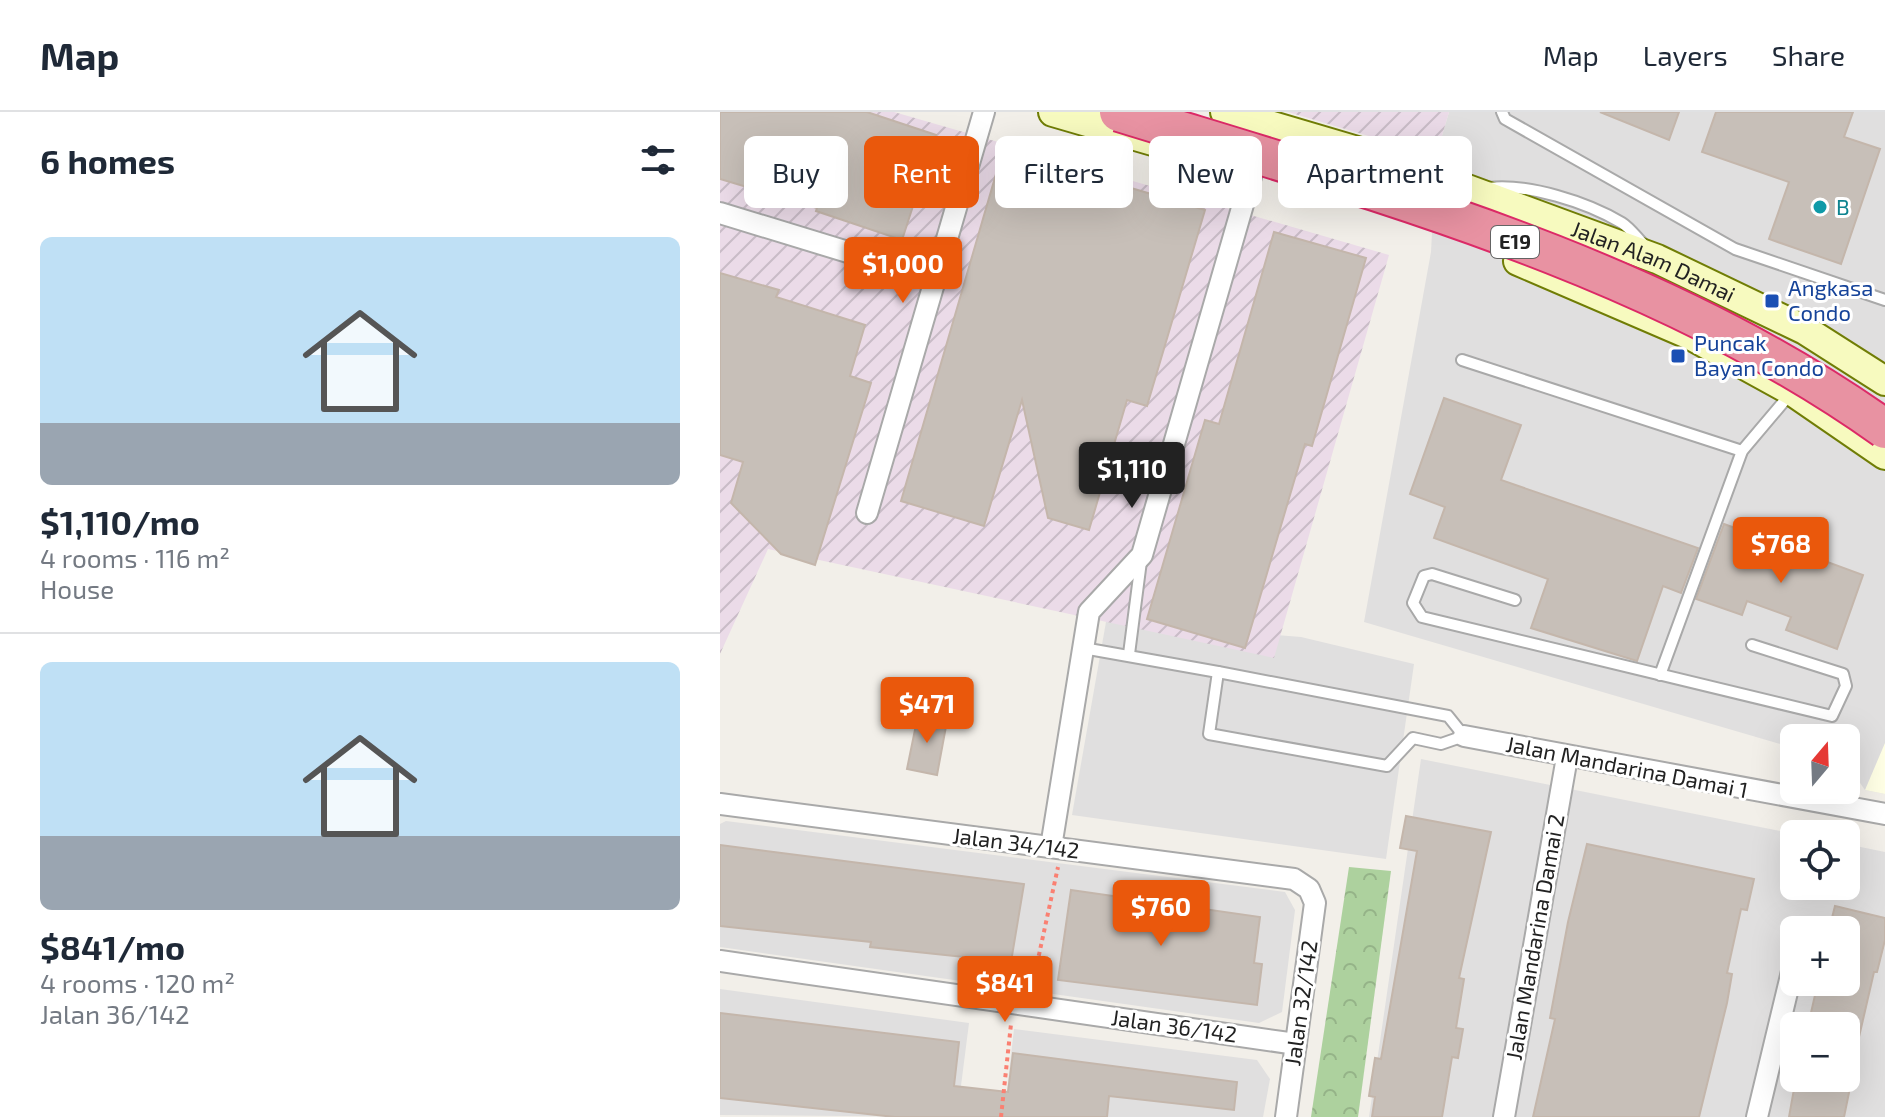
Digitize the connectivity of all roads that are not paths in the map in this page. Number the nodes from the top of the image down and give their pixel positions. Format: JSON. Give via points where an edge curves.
{"nodes":[{"id":1,"x":984,"y":112,"type":"edge"},
{"id":2,"x":1053,"y":112,"type":"edge"},
{"id":3,"x":1119,"y":112,"type":"edge"},
{"id":4,"x":1155,"y":112,"type":"edge"},
{"id":5,"x":1225,"y":112,"type":"edge"},
{"id":6,"x":1502,"y":112,"type":"edge"},
{"id":7,"x":1266,"y":125,"type":"junction"},
{"id":8,"x":1262,"y":138,"type":"edge"},
{"id":9,"x":1149,"y":140,"type":"edge"},
{"id":10,"x":1262,"y":173,"type":"edge"},
{"id":11,"x":1241,"y":208,"type":"edge"},
{"id":12,"x":720,"y":213,"type":"edge"},
{"id":13,"x":933,"y":278,"type":"junction"},
{"id":14,"x":1885,"y":300,"type":"edge"},
{"id":15,"x":1462,"y":360,"type":"dead end"},
{"id":16,"x":1885,"y":381,"type":"edge"},
{"id":17,"x":1792,"y":391,"type":"junction"},
{"id":18,"x":1885,"y":420,"type":"edge"},
{"id":19,"x":1885,"y":429,"type":"edge"},
{"id":20,"x":1742,"y":451,"type":"junction"},
{"id":21,"x":1885,"y":455,"type":"edge"},
{"id":22,"x":867,"y":513,"type":"dead end"},
{"id":23,"x":1142,"y":555,"type":"junction"},
{"id":24,"x":1515,"y":600,"type":"dead end"},
{"id":25,"x":1752,"y":645,"type":"dead end"},
{"id":26,"x":1083,"y":648,"type":"junction"},
{"id":27,"x":1129,"y":654,"type":"junction"},
{"id":28,"x":1218,"y":672,"type":"junction"},
{"id":29,"x":1660,"y":675,"type":"junction"},
{"id":30,"x":1464,"y":736,"type":"junction"},
{"id":31,"x":1567,"y":757,"type":"junction"},
{"id":32,"x":720,"y":804,"type":"edge"},
{"id":33,"x":1885,"y":814,"type":"edge"},
{"id":34,"x":1056,"y":848,"type":"junction"},
{"id":35,"x":1309,"y":889,"type":"joint"},
{"id":36,"x":720,"y":961,"type":"edge"},
{"id":37,"x":1786,"y":996,"type":"edge"},
{"id":38,"x":1296,"y":1044,"type":"junction"},
{"id":39,"x":1286,"y":1117,"type":"edge"},
{"id":40,"x":1504,"y":1117,"type":"edge"},
{"id":41,"x":1757,"y":1117,"type":"edge"}],
"edges":[{"from":1,"to":13,"type":"street"},
{"from":2,"to":9,"type":"main road"},
{"from":3,"to":19,"type":"highway","number":"E19","bridge":true,"via":[[1416,203],[1672,303],[1846,401]]},
{"from":4,"to":18,"type":"highway","number":"E19","bridge":true,"via":[[1420,196],[1674,297]]},
{"from":5,"to":7,"type":"main road","name":"Jalan Alam Damai"},
{"from":6,"to":14,"type":"lane","via":[[1505,119],[1716,240]]},
{"from":7,"to":8,"type":"street"},
{"from":7,"to":16,"type":"main road","name":"Jalan Alam Damai","via":[[1391,161],[1657,259],[1805,330]]},
{"from":10,"to":17,"type":"main road","via":[[1412,217],[1638,311]]},
{"from":11,"to":23,"type":"street"},
{"from":12,"to":13,"type":"street"},
{"from":13,"to":22,"type":"street"},
{"from":15,"to":20,"type":"lane"},
{"from":17,"to":20,"type":"lane"},
{"from":17,"to":21,"type":"main road"},
{"from":20,"to":29,"type":"lane"},
{"from":23,"to":26,"type":"street","via":[[1089,612]]},
{"from":23,"to":27,"type":"lane"},
{"from":24,"to":29,"type":"lane","via":[[1432,574],[1424,576],[1413,603],[1422,617]]},
{"from":25,"to":29,"type":"lane","via":[[1843,674],[1846,686],[1832,716]]},
{"from":26,"to":27,"type":"lane"},
{"from":26,"to":34,"type":"street"},
{"from":27,"to":28,"type":"lane"},
{"from":28,"to":30,"type":"lane","via":[[1448,716]]},
{"from":28,"to":30,"type":"lane","via":[[1209,734],[1387,766],[1413,738],[1441,744]]},
{"from":30,"to":31,"type":"street","name":"Jalan Mandarina Damai 1"},
{"from":31,"to":33,"type":"street","name":"Jalan Mandarina Damai 1"},
{"from":31,"to":40,"type":"street","name":"Jalan Mandarina Damai 2"},
{"from":32,"to":34,"type":"street","name":"Jalan 34/142"},
{"from":34,"to":35,"type":"street","name":"Jalan 34/142","via":[[1294,879]]},
{"from":35,"to":38,"type":"street","name":"Jalan 32/142","via":[[1315,903]]},
{"from":36,"to":38,"type":"street","name":"Jalan 36/142"},
{"from":37,"to":41,"type":"street"},
{"from":38,"to":39,"type":"street","name":"Jalan 32/142"}]}
